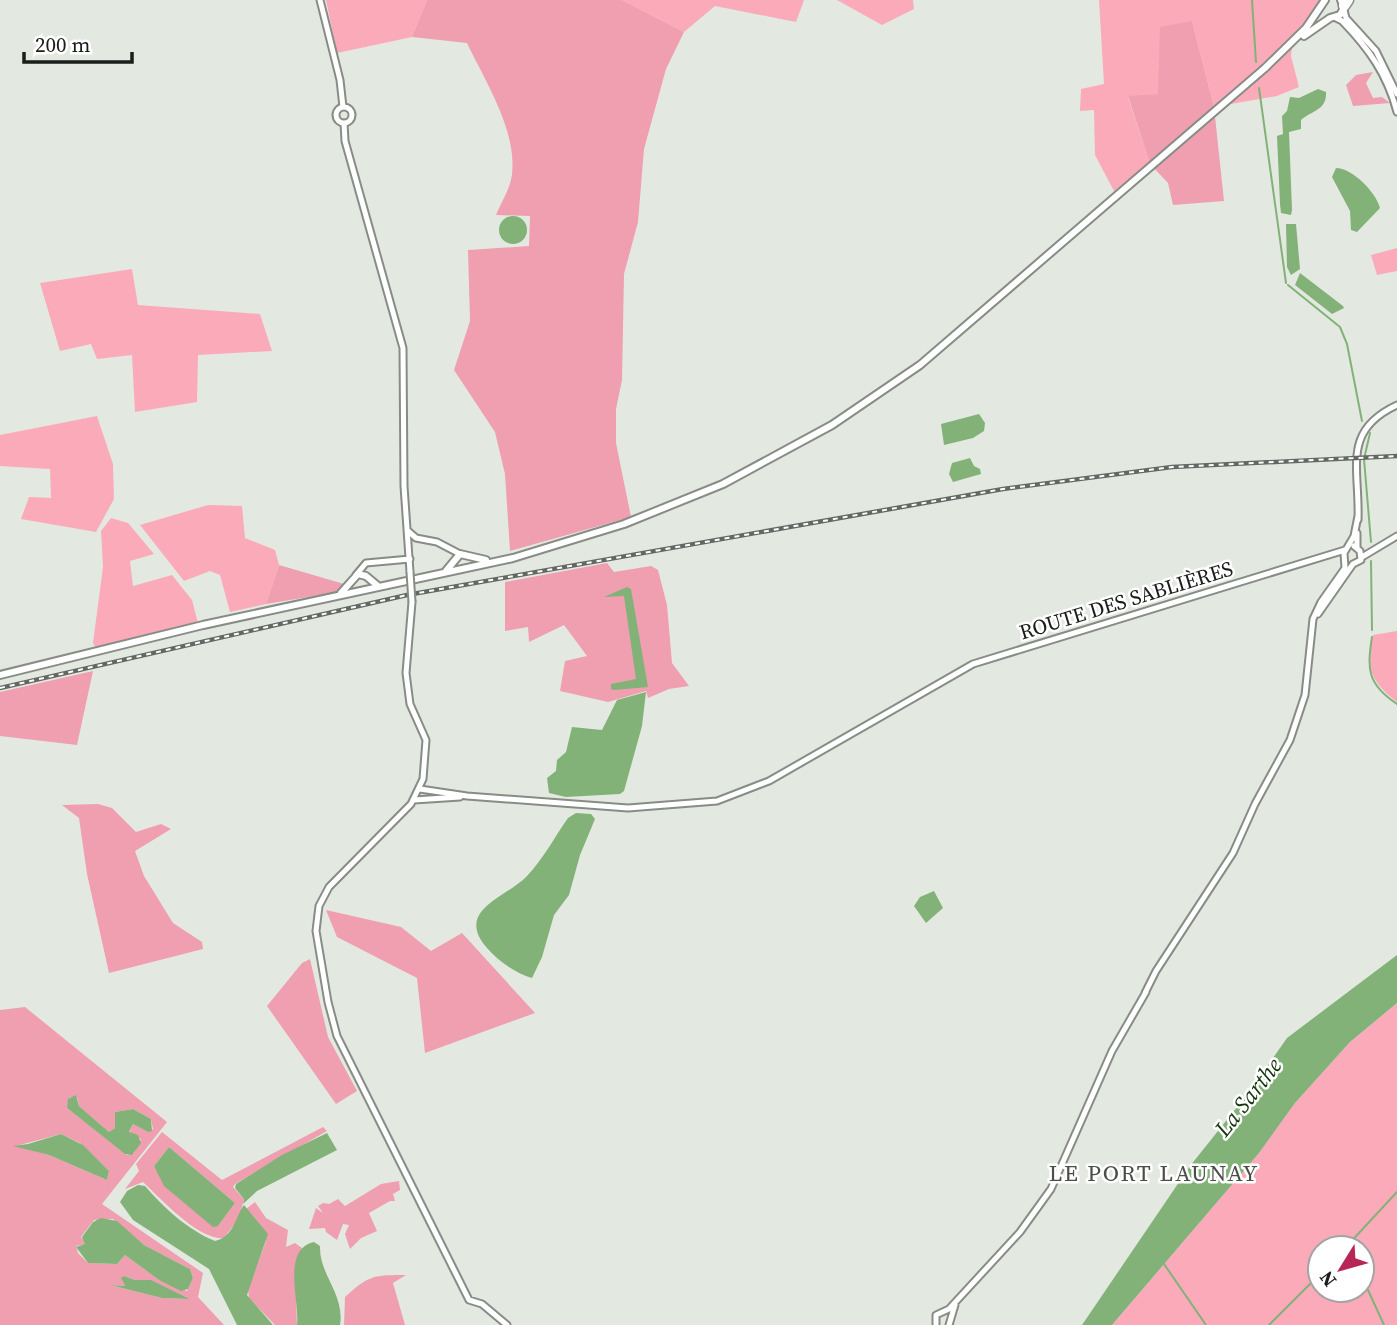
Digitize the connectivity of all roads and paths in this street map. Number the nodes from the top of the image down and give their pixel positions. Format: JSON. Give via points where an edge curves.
{"nodes":[{"id":1,"x":320,"y":0,"type":"edge"},
{"id":2,"x":1323,"y":2,"type":"edge"},
{"id":3,"x":1344,"y":4,"type":"edge"},
{"id":4,"x":1333,"y":18,"type":"junction"},
{"id":5,"x":1280,"y":54,"type":"junction"},
{"id":6,"x":1397,"y":94,"type":"edge"},
{"id":7,"x":343,"y":107,"type":"junction"},
{"id":8,"x":1397,"y":112,"type":"edge"},
{"id":9,"x":344,"y":123,"type":"junction"},
{"id":10,"x":1397,"y":405,"type":"edge"},
{"id":11,"x":1358,"y":516,"type":"junction"},
{"id":12,"x":408,"y":531,"type":"junction"},
{"id":13,"x":1397,"y":536,"type":"edge"},
{"id":14,"x":416,"y":538,"type":"junction"},
{"id":15,"x":410,"y":549,"type":"junction"},
{"id":16,"x":1360,"y":552,"type":"junction"},
{"id":17,"x":527,"y":553,"type":"junction"},
{"id":18,"x":1348,"y":555,"type":"junction"},
{"id":19,"x":470,"y":556,"type":"junction"},
{"id":20,"x":457,"y":558,"type":"junction"},
{"id":21,"x":410,"y":559,"type":"junction"},
{"id":22,"x":369,"y":564,"type":"junction"},
{"id":23,"x":470,"y":567,"type":"junction"},
{"id":24,"x":460,"y":570,"type":"junction"},
{"id":25,"x":446,"y":571,"type":"junction"},
{"id":26,"x":356,"y":575,"type":"junction"},
{"id":27,"x":368,"y":578,"type":"junction"},
{"id":28,"x":352,"y":583,"type":"junction"},
{"id":29,"x":378,"y":586,"type":"junction"},
{"id":30,"x":362,"y":591,"type":"junction"},
{"id":31,"x":292,"y":606,"type":"junction"},
{"id":32,"x":0,"y":676,"type":"edge"},
{"id":33,"x":417,"y":795,"type":"junction"},
{"id":34,"x":467,"y":796,"type":"junction"},
{"id":35,"x":963,"y":1290,"type":"junction"},
{"id":36,"x":944,"y":1312,"type":"junction"},
{"id":37,"x":949,"y":1321,"type":"edge"},
{"id":38,"x":935,"y":1323,"type":"edge"},
{"id":39,"x":507,"y":1325,"type":"edge"}],
"edges":[{"from":1,"to":7,"type":"street"},
{"from":2,"to":4,"type":"main road"},
{"from":2,"to":5,"type":"main road"},
{"from":3,"to":4,"type":"main road"},
{"from":3,"to":6,"type":"street","via":[[1346,18],[1377,53]]},
{"from":4,"to":5,"type":"main road"},
{"from":4,"to":8,"type":"street","via":[[1343,21],[1376,59]]},
{"from":5,"to":17,"type":"main road","via":[[957,335],[859,408],[698,495],[624,524]]},
{"from":7,"to":9,"type":"street","via":[[336,117]]},
{"from":7,"to":9,"type":"street","via":[[352,115]]},
{"from":9,"to":12,"type":"street","via":[[345,141],[403,348]]},
{"from":10,"to":11,"type":"street","via":[[1373,419],[1360,439]]},
{"from":11,"to":16,"type":"street"},
{"from":11,"to":18,"type":"street"},
{"from":12,"to":14,"type":"street"},
{"from":12,"to":15,"type":"street"},
{"from":13,"to":16,"type":"street"},
{"from":14,"to":15,"type":"street"},
{"from":14,"to":20,"type":"street","via":[[437,541]]},
{"from":15,"to":21,"type":"street"},
{"from":16,"to":18,"type":"street"},
{"from":16,"to":18,"type":"street"},
{"from":17,"to":19,"type":"main road","via":[[483,560]]},
{"from":17,"to":23,"type":"main road"},
{"from":18,"to":34,"type":"street","name":"ROUTE DES SABLIÈRES","via":[[1319,558],[983,660],[944,677],[769,781],[717,801],[628,808]]},
{"from":18,"to":35,"type":"street","via":[[1312,626],[1305,695],[1295,730],[1233,853],[1112,1051],[1051,1189],[1020,1232]]},
{"from":19,"to":20,"type":"main road"},
{"from":19,"to":23,"type":"main road"},
{"from":20,"to":24,"type":"main road"},
{"from":20,"to":25,"type":"main road"},
{"from":21,"to":22,"type":"street"},
{"from":21,"to":33,"type":"street","bridge":true,"via":[[412,602],[406,673],[410,704],[425,740],[426,765]]},
{"from":22,"to":26,"type":"street"},
{"from":22,"to":27,"type":"street"},
{"from":23,"to":24,"type":"main road"},
{"from":24,"to":25,"type":"main road"},
{"from":25,"to":29,"type":"main road"},
{"from":26,"to":27,"type":"main road"},
{"from":26,"to":28,"type":"main road"},
{"from":27,"to":29,"type":"main road"},
{"from":27,"to":30,"type":"main road"},
{"from":28,"to":30,"type":"main road"},
{"from":28,"to":31,"type":"main road","via":[[341,593]]},
{"from":29,"to":30,"type":"main road"},
{"from":30,"to":31,"type":"main road"},
{"from":31,"to":32,"type":"main road"},
{"from":33,"to":34,"type":"street"},
{"from":33,"to":34,"type":"street","via":[[433,801]]},
{"from":33,"to":39,"type":"street","via":[[329,887],[317,913],[318,952],[332,1022],[469,1300],[482,1304]]},
{"from":35,"to":36,"type":"street"},
{"from":35,"to":37,"type":"street"},
{"from":36,"to":37,"type":"street"},
{"from":36,"to":38,"type":"street","via":[[938,1313]]}]}
